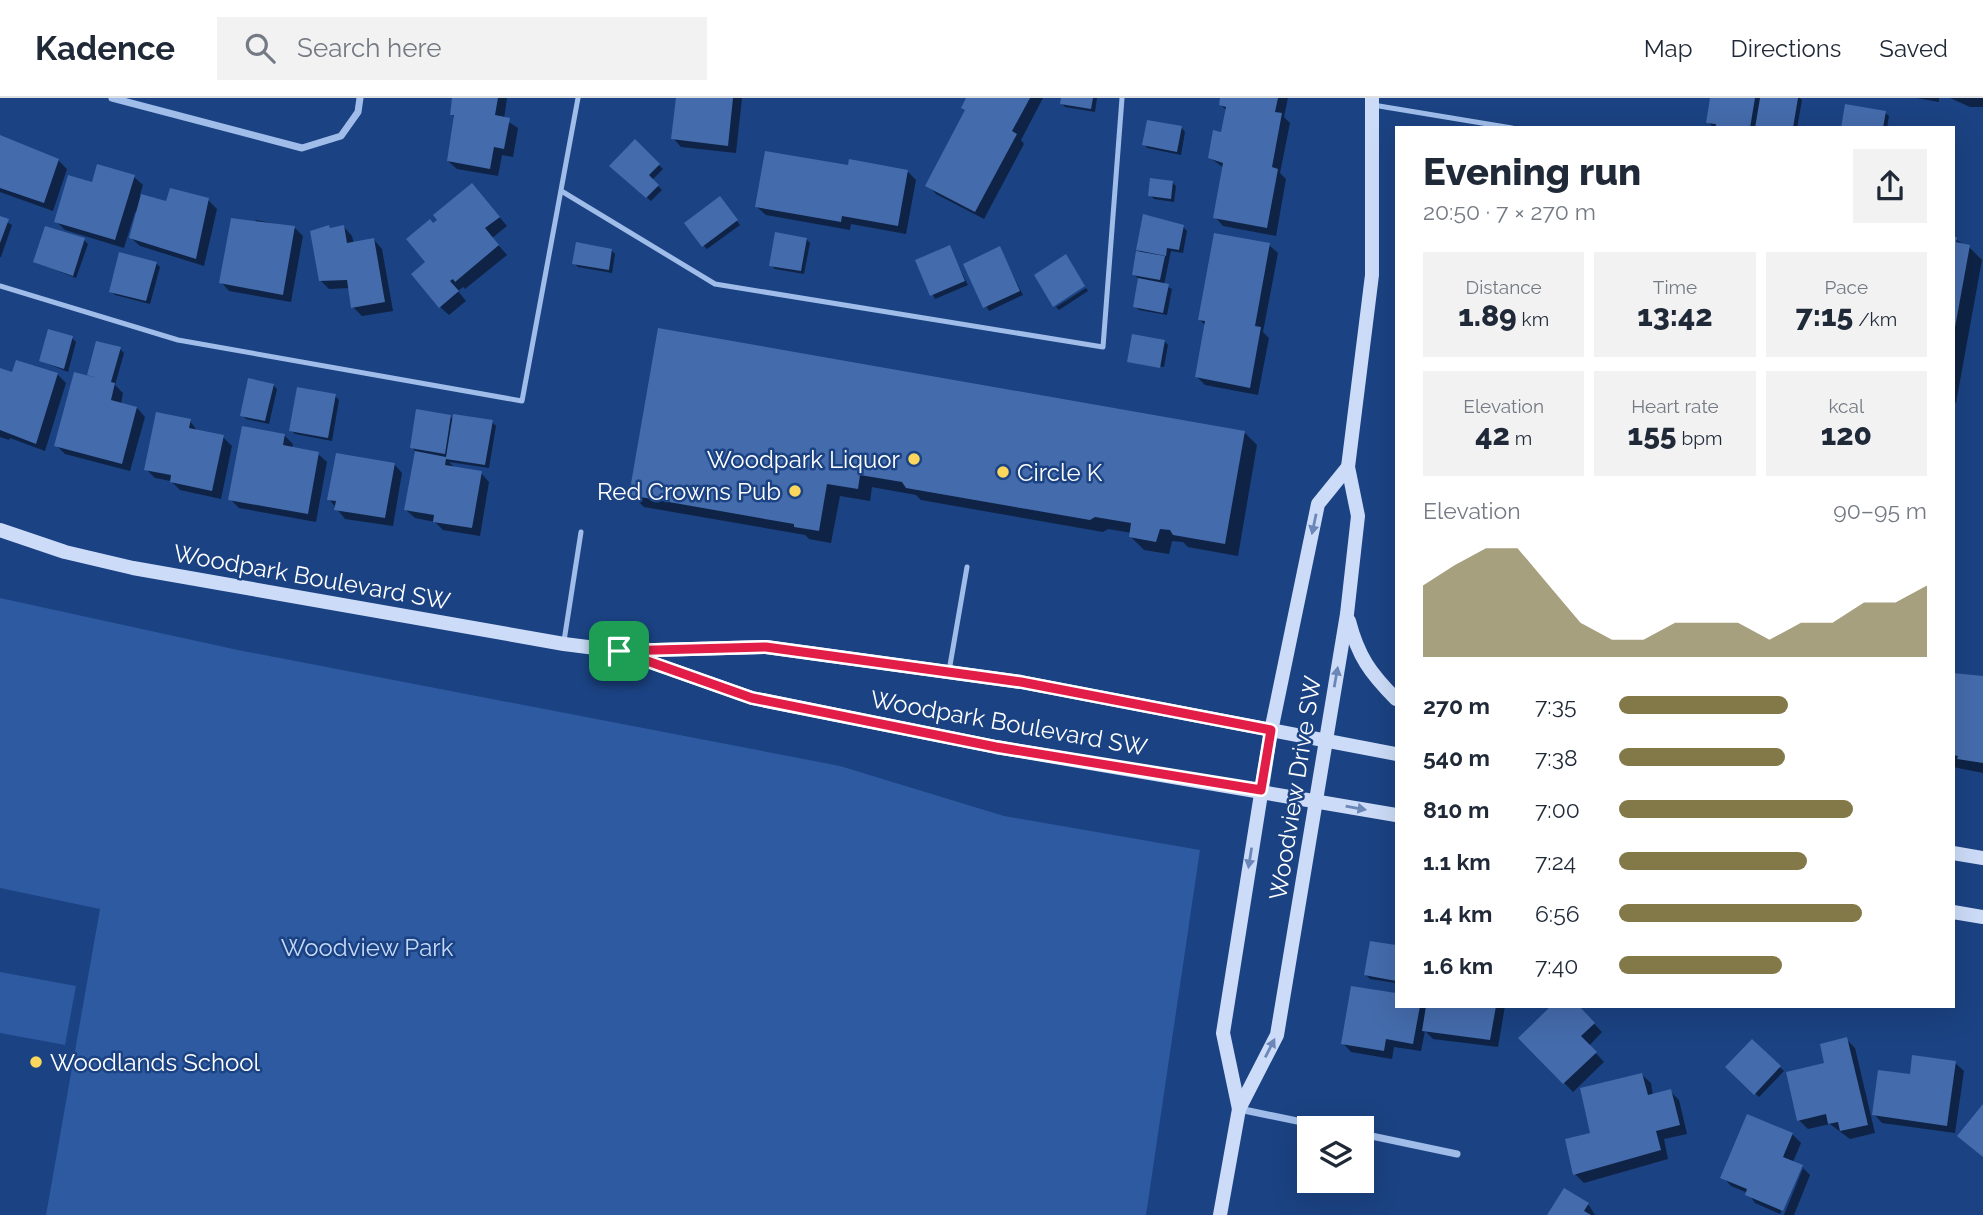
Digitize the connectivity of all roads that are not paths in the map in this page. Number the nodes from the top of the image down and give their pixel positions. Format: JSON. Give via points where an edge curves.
{"nodes":[{"id":1,"x":112,"y":98,"type":"edge"},
{"id":2,"x":360,"y":98,"type":"edge"},
{"id":3,"x":578,"y":98,"type":"edge"},
{"id":4,"x":1122,"y":98,"type":"edge"},
{"id":5,"x":1372,"y":102,"type":"edge"},
{"id":6,"x":1501,"y":126,"type":"edge"},
{"id":7,"x":563,"y":192,"type":"junction"},
{"id":8,"x":0,"y":286,"type":"edge"},
{"id":9,"x":1348,"y":467,"type":"junction"},
{"id":10,"x":0,"y":530,"type":"edge"},
{"id":11,"x":581,"y":532,"type":"dead end"},
{"id":12,"x":967,"y":567,"type":"dead end"},
{"id":13,"x":1347,"y":614,"type":"junction"},
{"id":14,"x":564,"y":644,"type":"junction"},
{"id":15,"x":619,"y":651,"type":"junction"},
{"id":16,"x":949,"y":672,"type":"junction"},
{"id":17,"x":1395,"y":698,"type":"edge"},
{"id":18,"x":1271,"y":730,"type":"junction"},
{"id":19,"x":1326,"y":740,"type":"junction"},
{"id":20,"x":1395,"y":754,"type":"edge"},
{"id":21,"x":1261,"y":790,"type":"junction"},
{"id":22,"x":1316,"y":801,"type":"junction"},
{"id":23,"x":1395,"y":815,"type":"edge"},
{"id":24,"x":1955,"y":853,"type":"edge"},
{"id":25,"x":1983,"y":858,"type":"edge"},
{"id":26,"x":1955,"y":912,"type":"edge"},
{"id":27,"x":1983,"y":917,"type":"edge"},
{"id":28,"x":1238,"y":1109,"type":"junction"},
{"id":29,"x":1297,"y":1121,"type":"edge"},
{"id":30,"x":1374,"y":1137,"type":"edge"},
{"id":31,"x":1457,"y":1154,"type":"dead end"},
{"id":32,"x":1220,"y":1215,"type":"edge"}],
"edges":[{"from":1,"to":2,"type":"street","via":[[302,148],[341,136],[358,112]]},
{"from":3,"to":7,"type":"lane"},
{"from":4,"to":7,"type":"lane","via":[[1103,348],[715,284]]},
{"from":5,"to":6,"type":"lane"},
{"from":5,"to":9,"type":"street","name":"Woodview Drive SW","via":[[1372,275]]},
{"from":7,"to":8,"type":"lane","via":[[522,401],[178,340]]},
{"from":9,"to":13,"type":"street","name":"Woodview Drive SW","via":[[1359,516]]},
{"from":9,"to":18,"type":"street","name":"Woodview Drive SW","one_way":true,"via":[[1318,504]]},
{"from":10,"to":14,"type":"street","name":"Woodpark Boulevard SW","via":[[133,568]]},
{"from":11,"to":14,"type":"lane"},
{"from":12,"to":16,"type":"lane"},
{"from":13,"to":17,"type":"street","via":[[1356,650]]},
{"from":19,"to":13,"type":"street","name":"Woodview Drive SW","one_way":true},
{"from":14,"to":15,"type":"street","name":"Woodpark Boulevard SW"},
{"from":15,"to":16,"type":"street","name":"Woodpark Boulevard SW","via":[[766,647]]},
{"from":15,"to":21,"type":"street","name":"Woodpark Boulevard SW","via":[[752,698],[996,747]]},
{"from":16,"to":18,"type":"street","name":"Woodpark Boulevard SW"},
{"from":18,"to":19,"type":"street","name":"Woodpark Boulevard SW"},
{"from":18,"to":21,"type":"street","name":"Woodview Drive SW"},
{"from":19,"to":20,"type":"street","name":"Woodpark Boulevard SW"},
{"from":19,"to":22,"type":"street","name":"Woodview Drive SW"},
{"from":21,"to":22,"type":"street","name":"Woodpark Boulevard SW"},
{"from":21,"to":28,"type":"street","name":"Woodview Drive SW","one_way":true,"via":[[1223,1033]]},
{"from":22,"to":23,"type":"street","name":"Woodpark Boulevard SW","one_way":true},
{"from":28,"to":22,"type":"street","name":"Woodview Drive SW","one_way":true,"via":[[1276,1035]]},
{"from":24,"to":25,"type":"street"},
{"from":26,"to":27,"type":"street"},
{"from":28,"to":29,"type":"street"},
{"from":28,"to":32,"type":"street","name":"Woodview Drive SW"},
{"from":30,"to":31,"type":"street"}]}
